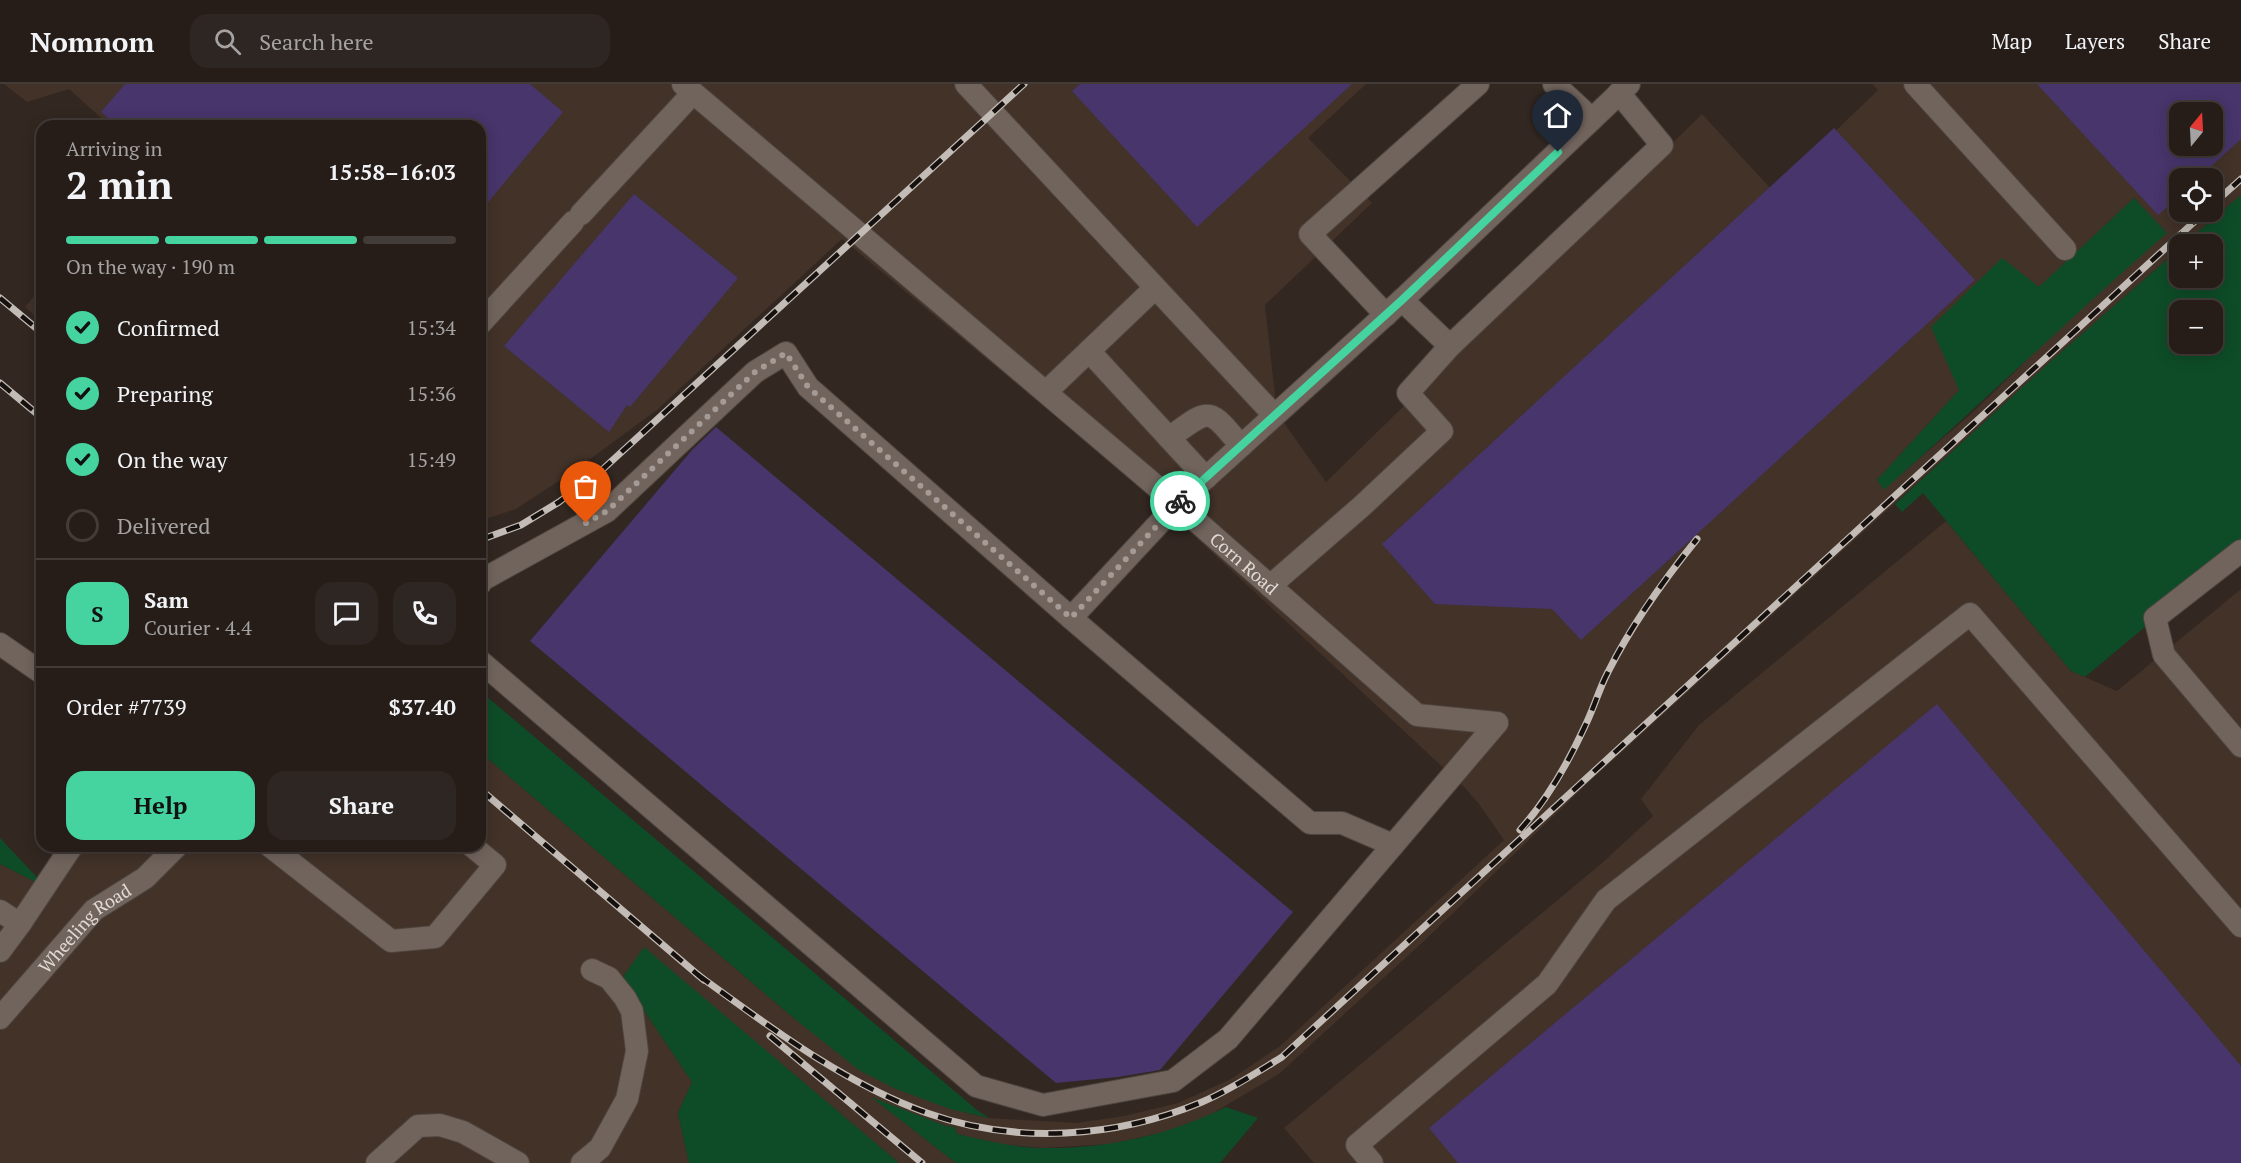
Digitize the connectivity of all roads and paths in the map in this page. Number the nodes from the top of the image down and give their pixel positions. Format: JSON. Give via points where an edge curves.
{"nodes":[{"id":1,"x":966,"y":84,"type":"edge"},
{"id":2,"x":1478,"y":84,"type":"edge"},
{"id":3,"x":1554,"y":84,"type":"edge"},
{"id":4,"x":1915,"y":84,"type":"edge"},
{"id":5,"x":688,"y":88,"type":"edge"},
{"id":6,"x":1624,"y":88,"type":"edge"},
{"id":7,"x":1592,"y":119,"type":"junction"},
{"id":8,"x":2065,"y":249,"type":"dead end"},
{"id":9,"x":1155,"y":288,"type":"junction"},
{"id":10,"x":1394,"y":307,"type":"junction"},
{"id":11,"x":486,"y":317,"type":"edge"},
{"id":12,"x":1450,"y":346,"type":"junction"},
{"id":13,"x":1089,"y":351,"type":"junction"},
{"id":14,"x":1046,"y":392,"type":"junction"},
{"id":15,"x":1274,"y":415,"type":"junction"},
{"id":16,"x":1169,"y":438,"type":"junction"},
{"id":17,"x":1240,"y":446,"type":"junction"},
{"id":18,"x":1206,"y":477,"type":"junction"},
{"id":19,"x":1178,"y":504,"type":"junction"},
{"id":20,"x":2241,"y":551,"type":"edge"},
{"id":21,"x":486,"y":578,"type":"edge"},
{"id":22,"x":1270,"y":586,"type":"junction"},
{"id":23,"x":1071,"y":618,"type":"junction"},
{"id":24,"x":0,"y":644,"type":"edge"},
{"id":25,"x":486,"y":666,"type":"edge"},
{"id":26,"x":36,"y":669,"type":"edge"},
{"id":27,"x":2241,"y":746,"type":"edge"},
{"id":28,"x":1393,"y":845,"type":"junction"},
{"id":29,"x":68,"y":852,"type":"edge"},
{"id":30,"x":171,"y":852,"type":"edge"},
{"id":31,"x":278,"y":852,"type":"edge"},
{"id":32,"x":479,"y":852,"type":"edge"},
{"id":33,"x":0,"y":911,"type":"edge"},
{"id":34,"x":20,"y":924,"type":"junction"},
{"id":35,"x":2241,"y":926,"type":"edge"},
{"id":36,"x":0,"y":951,"type":"edge"},
{"id":37,"x":592,"y":970,"type":"dead end"},
{"id":38,"x":0,"y":1018,"type":"edge"},
{"id":39,"x":377,"y":1163,"type":"edge"},
{"id":40,"x":518,"y":1163,"type":"edge"},
{"id":41,"x":582,"y":1163,"type":"edge"},
{"id":42,"x":1372,"y":1163,"type":"edge"}],
"edges":[{"from":1,"to":9,"type":"street"},
{"from":2,"to":10,"type":"street","via":[[1310,234]]},
{"from":3,"to":7,"type":"street"},
{"from":4,"to":8,"type":"street"},
{"from":5,"to":11,"type":"street"},
{"from":5,"to":14,"type":"street","name":"Corn Road"},
{"from":6,"to":7,"type":"street"},
{"from":6,"to":12,"type":"street","via":[[1662,145]]},
{"from":7,"to":10,"type":"street"},
{"from":9,"to":13,"type":"street"},
{"from":9,"to":15,"type":"street"},
{"from":10,"to":12,"type":"street"},
{"from":10,"to":15,"type":"street"},
{"from":12,"to":22,"type":"street","via":[[1408,393],[1442,431]]},
{"from":13,"to":14,"type":"street"},
{"from":13,"to":16,"type":"street"},
{"from":14,"to":19,"type":"street","name":"Corn Road"},
{"from":15,"to":17,"type":"street"},
{"from":16,"to":17,"type":"street","via":[[1197,418],[1212,416],[1219,419]]},
{"from":16,"to":18,"type":"street"},
{"from":17,"to":18,"type":"street"},
{"from":18,"to":19,"type":"street"},
{"from":19,"to":22,"type":"street","name":"Corn Road"},
{"from":19,"to":23,"type":"street"},
{"from":20,"to":27,"type":"street","via":[[2155,618],[2164,656]]},
{"from":21,"to":23,"type":"street","via":[[607,511],[755,372],[786,353],[808,387]]},
{"from":22,"to":28,"type":"street","name":"Corn Road","via":[[1417,715],[1497,723]]},
{"from":23,"to":28,"type":"street","via":[[1310,823],[1342,822]]},
{"from":24,"to":26,"type":"street"},
{"from":25,"to":28,"type":"street","via":[[976,1086],[1043,1105],[1173,1081],[1228,1039]]},
{"from":29,"to":34,"type":"street"},
{"from":30,"to":38,"type":"street","name":"Wheeling Road","via":[[145,878],[94,910]]},
{"from":31,"to":32,"type":"street","via":[[391,941],[435,937],[495,866]]},
{"from":33,"to":34,"type":"street"},
{"from":34,"to":36,"type":"street"},
{"from":35,"to":42,"type":"street","via":[[1970,614],[1606,900],[1547,984],[1357,1145]]},
{"from":37,"to":41,"type":"street","via":[[609,978],[625,998],[632,1011],[637,1052],[627,1099],[600,1148]]},
{"from":39,"to":40,"type":"street","via":[[418,1126],[440,1125],[463,1132]]}]}
